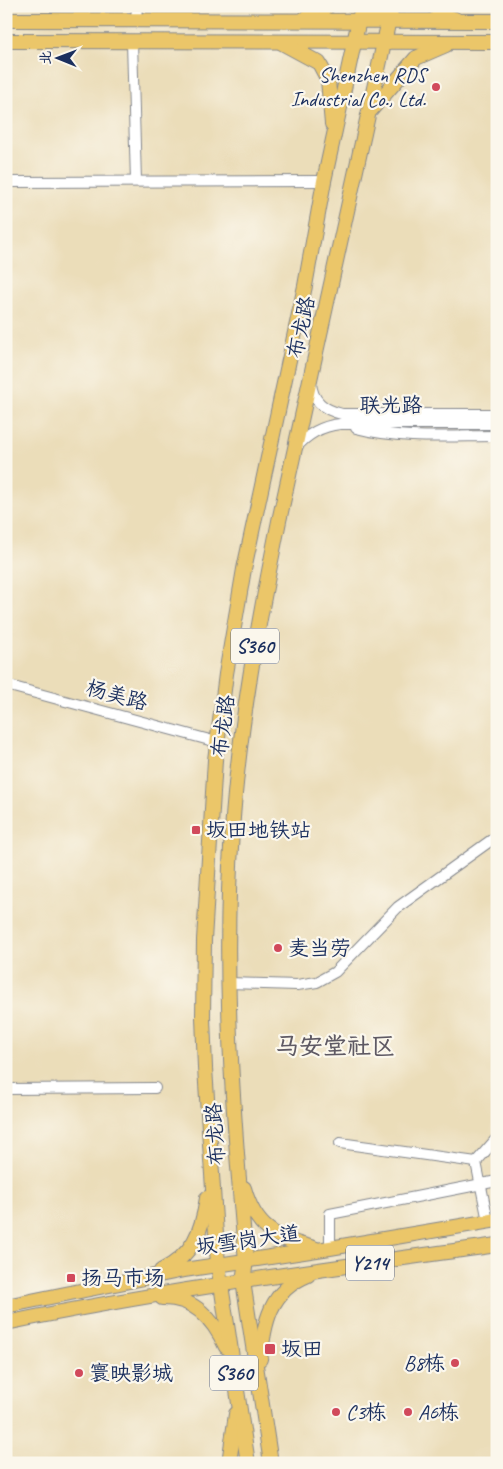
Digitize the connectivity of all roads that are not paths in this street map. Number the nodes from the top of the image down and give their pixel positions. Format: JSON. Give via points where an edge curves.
{"nodes":[{"id":1,"x":328,"y":6,"type":"edge"},
{"id":2,"x":362,"y":6,"type":"edge"},
{"id":3,"x":392,"y":6,"type":"edge"},
{"id":4,"x":433,"y":6,"type":"edge"},
{"id":5,"x":136,"y":13,"type":"edge"},
{"id":6,"x":6,"y":20,"type":"edge"},
{"id":7,"x":301,"y":20,"type":"junction"},
{"id":8,"x":359,"y":20,"type":"junction"},
{"id":9,"x":389,"y":21,"type":"junction"},
{"id":10,"x":460,"y":21,"type":"junction"},
{"id":11,"x":497,"y":21,"type":"edge"},
{"id":12,"x":6,"y":41,"type":"edge"},
{"id":13,"x":132,"y":42,"type":"junction"},
{"id":14,"x":279,"y":42,"type":"junction"},
{"id":15,"x":355,"y":42,"type":"junction"},
{"id":16,"x":385,"y":42,"type":"junction"},
{"id":17,"x":451,"y":42,"type":"junction"},
{"id":18,"x":497,"y":42,"type":"edge"},
{"id":19,"x":369,"y":112,"type":"junction"},
{"id":20,"x":333,"y":138,"type":"junction"},
{"id":21,"x":136,"y":181,"type":"junction"},
{"id":22,"x":324,"y":181,"type":"junction"},
{"id":23,"x":6,"y":182,"type":"edge"},
{"id":24,"x":311,"y":376,"type":"junction"},
{"id":25,"x":497,"y":414,"type":"edge"},
{"id":26,"x":340,"y":424,"type":"junction"},
{"id":27,"x":497,"y":424,"type":"edge"},
{"id":28,"x":497,"y":436,"type":"edge"},
{"id":29,"x":294,"y":450,"type":"junction"},
{"id":30,"x":6,"y":685,"type":"edge"},
{"id":31,"x":217,"y":742,"type":"junction"},
{"id":32,"x":497,"y":836,"type":"edge"},
{"id":33,"x":228,"y":983,"type":"junction"},
{"id":34,"x":155,"y":1088,"type":"dead end"},
{"id":35,"x":6,"y":1089,"type":"edge"},
{"id":36,"x":497,"y":1138,"type":"edge"},
{"id":37,"x":340,"y":1143,"type":"dead end"},
{"id":38,"x":476,"y":1162,"type":"junction"},
{"id":39,"x":238,"y":1167,"type":"junction"},
{"id":40,"x":212,"y":1172,"type":"junction"},
{"id":41,"x":497,"y":1182,"type":"edge"},
{"id":42,"x":480,"y":1185,"type":"junction"},
{"id":43,"x":492,"y":1220,"type":"edge"},
{"id":44,"x":497,"y":1245,"type":"edge"},
{"id":45,"x":326,"y":1249,"type":"junction"},
{"id":46,"x":246,"y":1261,"type":"junction"},
{"id":47,"x":218,"y":1265,"type":"junction"},
{"id":48,"x":323,"y":1270,"type":"junction"},
{"id":49,"x":149,"y":1277,"type":"junction"},
{"id":50,"x":243,"y":1281,"type":"junction"},
{"id":51,"x":220,"y":1284,"type":"junction"},
{"id":52,"x":134,"y":1298,"type":"junction"},
{"id":53,"x":6,"y":1306,"type":"edge"},
{"id":54,"x":6,"y":1323,"type":"edge"},
{"id":55,"x":232,"y":1360,"type":"junction"},
{"id":56,"x":258,"y":1375,"type":"junction"},
{"id":57,"x":238,"y":1398,"type":"junction"},
{"id":58,"x":229,"y":1463,"type":"edge"},
{"id":59,"x":248,"y":1463,"type":"edge"},
{"id":60,"x":271,"y":1463,"type":"edge"}],
"edges":[{"from":1,"to":7,"type":"main road"},
{"from":2,"to":8,"type":"main road","name":"布龙路","number":"S360"},
{"from":3,"to":9,"type":"main road","name":"布龙路","number":"S360"},
{"from":4,"to":10,"type":"main road"},
{"from":5,"to":6,"type":"main road"},
{"from":5,"to":7,"type":"main road"},
{"from":7,"to":8,"type":"main road"},
{"from":8,"to":9,"type":"main road"},
{"from":8,"to":15,"type":"main road","name":"布龙路","number":"S360"},
{"from":9,"to":10,"type":"main road"},
{"from":9,"to":16,"type":"main road","name":"布龙路","number":"S360"},
{"from":10,"to":11,"type":"main road"},
{"from":12,"to":13,"type":"main road"},
{"from":13,"to":14,"type":"main road"},
{"from":13,"to":21,"type":"street"},
{"from":14,"to":15,"type":"main road"},
{"from":14,"to":20,"type":"main road","via":[[319,63],[328,80]]},
{"from":15,"to":16,"type":"main road"},
{"from":15,"to":20,"type":"main road","name":"布龙路","number":"S360"},
{"from":16,"to":17,"type":"main road"},
{"from":16,"to":19,"type":"main road","name":"布龙路","number":"S360"},
{"from":17,"to":18,"type":"main road"},
{"from":17,"to":19,"type":"main road","via":[[416,58]]},
{"from":19,"to":24,"type":"main road","name":"布龙路","number":"S360"},
{"from":20,"to":22,"type":"main road","name":"布龙路","number":"S360"},
{"from":21,"to":22,"type":"street"},
{"from":21,"to":23,"type":"street"},
{"from":22,"to":31,"type":"main road","name":"布龙路","number":"S360","via":[[305,286],[244,570]]},
{"from":24,"to":25,"type":"street","name":"联光路","via":[[313,394],[318,403],[342,414]]},
{"from":24,"to":29,"type":"main road","name":"布龙路","number":"S360"},
{"from":26,"to":27,"type":"street","name":"联光路"},
{"from":26,"to":28,"type":"street","via":[[380,434]]},
{"from":26,"to":29,"type":"street","name":"联光路","via":[[312,433]]},
{"from":29,"to":33,"type":"main road","name":"布龙路","number":"S360","via":[[263,598],[240,749],[232,832]]},
{"from":30,"to":31,"type":"street","name":"杨美路"},
{"from":31,"to":40,"type":"main road","name":"布龙路","number":"S360","via":[[203,998]]},
{"from":32,"to":33,"type":"street","via":[[398,907],[335,972],[317,982],[297,985]]},
{"from":33,"to":39,"type":"main road","name":"布龙路","number":"S360"},
{"from":34,"to":35,"type":"street"},
{"from":36,"to":38,"type":"street"},
{"from":37,"to":38,"type":"street"},
{"from":38,"to":42,"type":"street"},
{"from":39,"to":45,"type":"main road","via":[[246,1197],[267,1229],[281,1238]]},
{"from":39,"to":46,"type":"main road","name":"布龙路","number":"S360"},
{"from":40,"to":47,"type":"main road","name":"布龙路","number":"S360"},
{"from":40,"to":49,"type":"main road","via":[[205,1214],[193,1244],[184,1255]]},
{"from":41,"to":42,"type":"street"},
{"from":42,"to":43,"type":"street"},
{"from":42,"to":45,"type":"street","via":[[330,1214]]},
{"from":43,"to":45,"type":"main road","name":"坂雪岗大道","number":"Y214"},
{"from":44,"to":48,"type":"main road","name":"坂雪岗大道","number":"Y214"},
{"from":45,"to":46,"type":"main road","name":"坂雪岗大道","number":"Y214"},
{"from":46,"to":47,"type":"main road","name":"坂雪岗大道","number":"Y214"},
{"from":46,"to":50,"type":"main road","name":"布龙路","number":"S360"},
{"from":47,"to":49,"type":"main road","name":"坂雪岗大道","number":"Y214"},
{"from":47,"to":51,"type":"main road","name":"布龙路","number":"S360"},
{"from":48,"to":50,"type":"main road","name":"坂雪岗大道","number":"Y214"},
{"from":48,"to":56,"type":"main road","via":[[288,1286],[275,1300],[267,1318]]},
{"from":49,"to":53,"type":"main road","name":"坂雪岗大道","number":"Y214"},
{"from":50,"to":51,"type":"main road","name":"坂雪岗大道","number":"Y214"},
{"from":50,"to":56,"type":"main road","name":"布龙路","number":"S360"},
{"from":51,"to":52,"type":"main road","name":"坂雪岗大道","number":"Y214"},
{"from":51,"to":55,"type":"main road","name":"布龙路","number":"S360"},
{"from":52,"to":54,"type":"main road","name":"坂雪岗大道","number":"Y214"},
{"from":52,"to":55,"type":"main road","via":[[184,1300],[195,1306],[218,1330]]},
{"from":55,"to":57,"type":"main road","name":"布龙路","number":"S360"},
{"from":56,"to":60,"type":"main road","name":"布龙路","number":"S360"},
{"from":57,"to":58,"type":"main road"},
{"from":57,"to":59,"type":"main road","name":"布龙路","number":"S360"}]}
